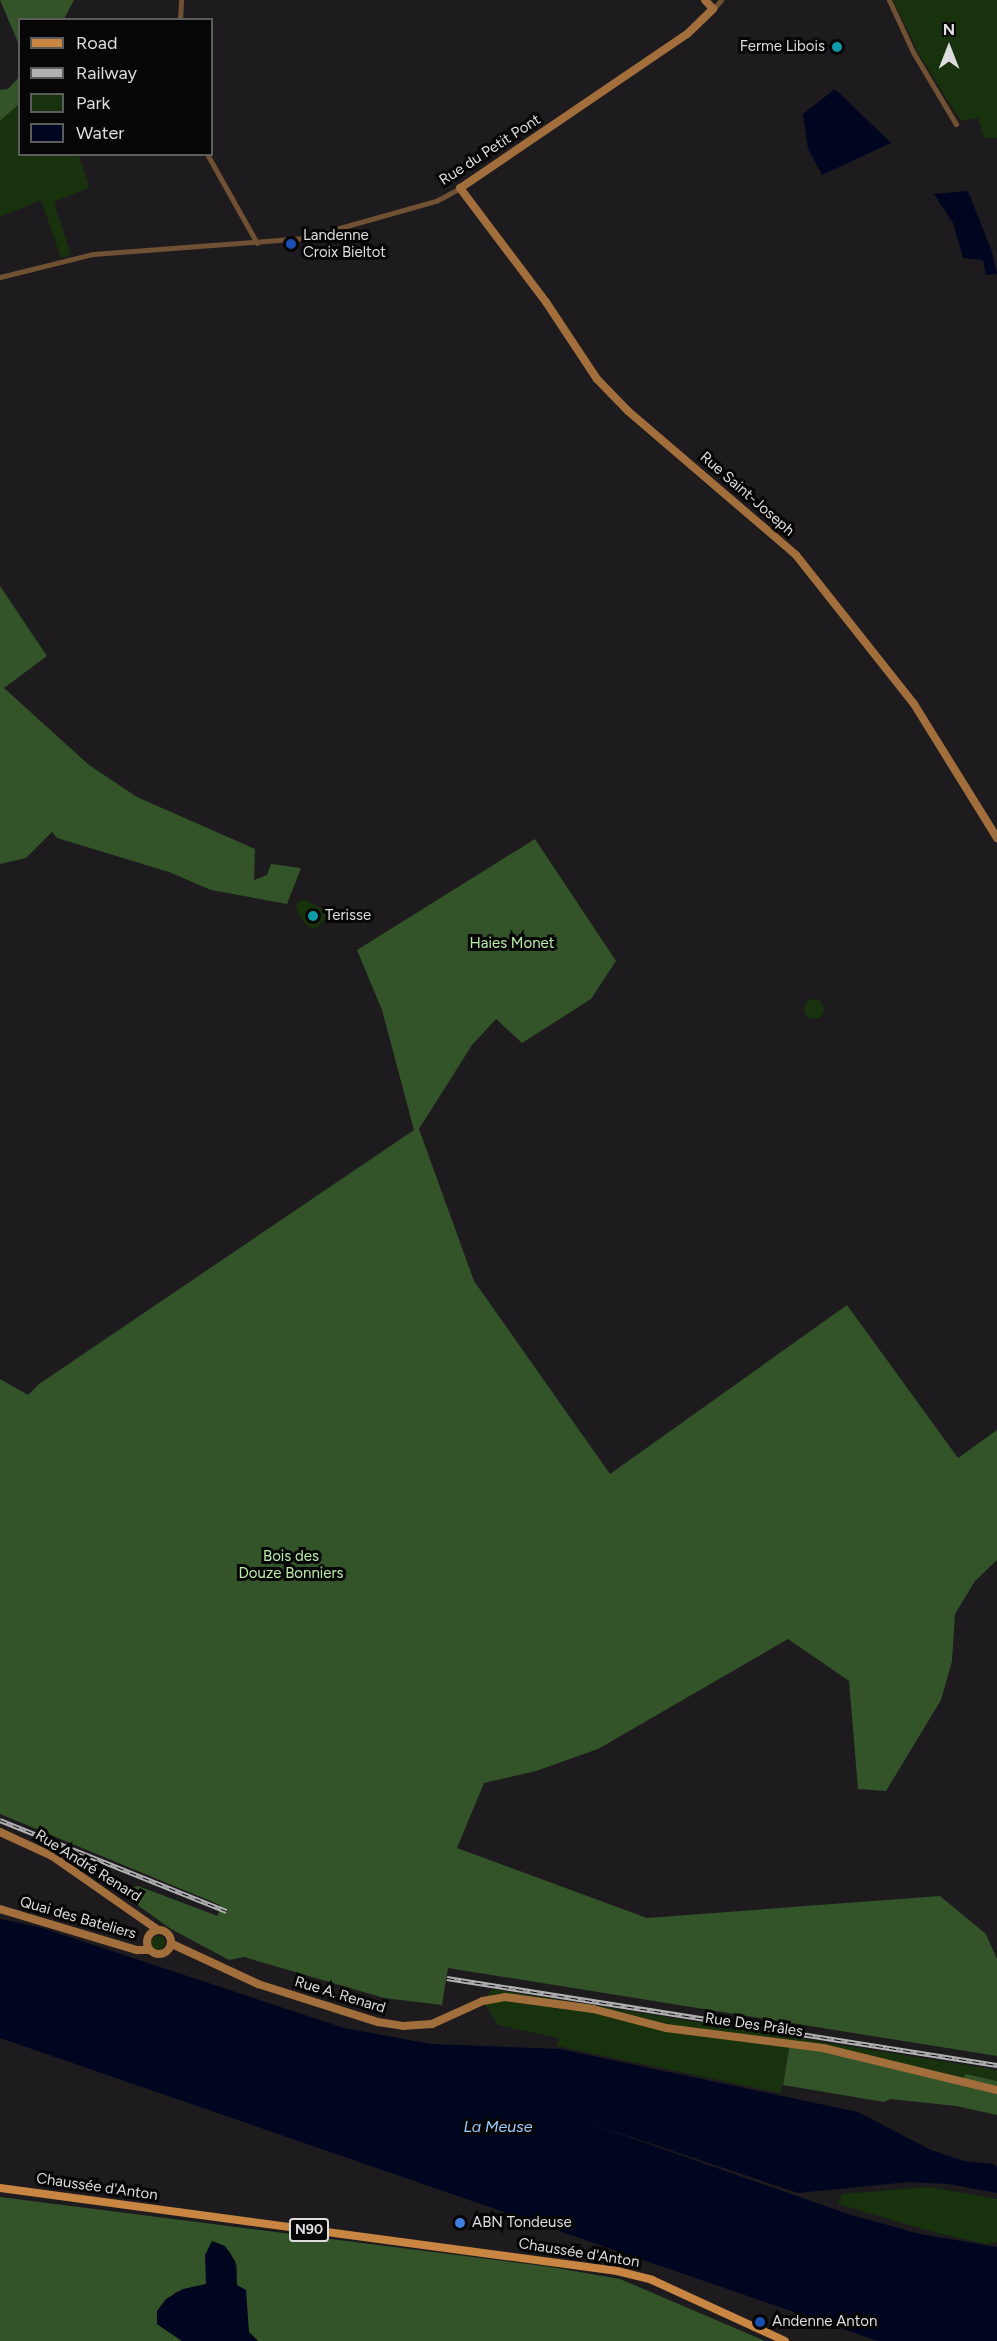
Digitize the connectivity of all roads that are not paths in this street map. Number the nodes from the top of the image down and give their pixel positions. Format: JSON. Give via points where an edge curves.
{"nodes":[{"id":1,"x":181,"y":0,"type":"edge"},
{"id":2,"x":705,"y":0,"type":"edge"},
{"id":3,"x":721,"y":0,"type":"edge"},
{"id":4,"x":889,"y":0,"type":"edge"},
{"id":5,"x":713,"y":9,"type":"junction"},
{"id":6,"x":180,"y":18,"type":"edge"},
{"id":7,"x":956,"y":124,"type":"dead end"},
{"id":8,"x":208,"y":156,"type":"edge"},
{"id":9,"x":460,"y":188,"type":"junction"},
{"id":10,"x":257,"y":243,"type":"junction"},
{"id":11,"x":0,"y":277,"type":"edge"},
{"id":12,"x":997,"y":838,"type":"edge"},
{"id":13,"x":0,"y":1832,"type":"edge"},
{"id":14,"x":0,"y":1910,"type":"edge"},
{"id":15,"x":158,"y":1930,"type":"junction"},
{"id":16,"x":172,"y":1944,"type":"junction"},
{"id":17,"x":149,"y":1950,"type":"junction"},
{"id":18,"x":506,"y":1997,"type":"joint"},
{"id":19,"x":997,"y":2090,"type":"edge"},
{"id":20,"x":0,"y":2188,"type":"edge"},
{"id":21,"x":784,"y":2341,"type":"edge"}],
"edges":[{"from":1,"to":6,"type":"street"},
{"from":2,"to":5,"type":"street"},
{"from":3,"to":5,"type":"street"},
{"from":4,"to":7,"type":"street","via":[[913,52]]},
{"from":5,"to":9,"type":"street","name":"Rue du Petit Pont","via":[[687,34]]},
{"from":8,"to":10,"type":"street"},
{"from":9,"to":10,"type":"street","name":"Rue du Petit Pont","via":[[436,201],[304,238]]},
{"from":9,"to":12,"type":"street","name":"Rue Saint-Joseph","via":[[546,302],[597,379],[628,411],[740,504],[803,564],[914,704]]},
{"from":10,"to":11,"type":"street","name":"Rue du Petit Pont","via":[[93,254]]},
{"from":13,"to":15,"type":"street","name":"Rue André Renard","via":[[52,1856]]},
{"from":14,"to":17,"type":"street","name":"Quai des Bateliers","via":[[137,1950]]},
{"from":15,"to":16,"type":"street","via":[[171,1936]]},
{"from":15,"to":17,"type":"street","via":[[147,1937]]},
{"from":16,"to":17,"type":"street","via":[[165,1954]]},
{"from":16,"to":18,"type":"street","name":"Rue A. Renard","via":[[258,1983],[378,2022],[432,2024],[483,2001]]},
{"from":18,"to":19,"type":"street","name":"Rue Des Prâles","via":[[593,2009],[666,2028],[823,2048]]},
{"from":20,"to":21,"type":"main road","name":"Chaussée d'Anton","number":"N90","via":[[617,2271],[652,2280]]}]}
